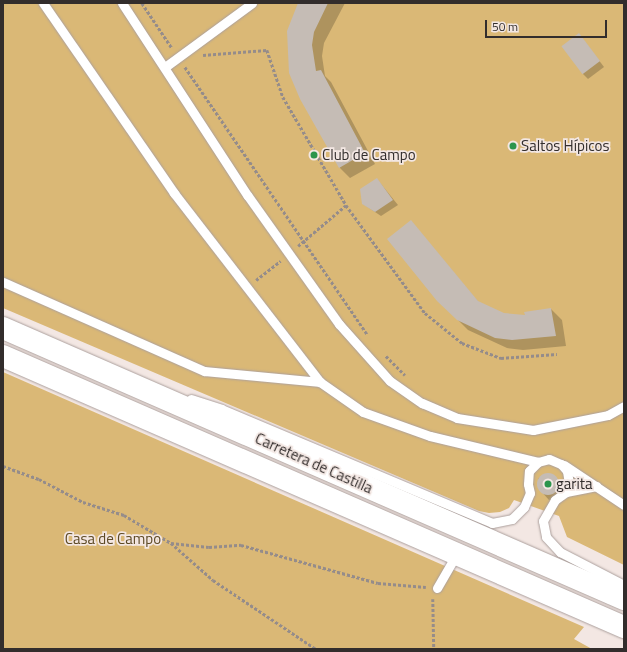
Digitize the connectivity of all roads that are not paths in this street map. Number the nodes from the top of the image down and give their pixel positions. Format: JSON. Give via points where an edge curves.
{"nodes":[{"id":1,"x":43,"y":3,"type":"edge"},
{"id":2,"x":122,"y":3,"type":"edge"},
{"id":3,"x":252,"y":3,"type":"edge"},
{"id":4,"x":165,"y":67,"type":"junction"},
{"id":5,"x":3,"y":282,"type":"edge"},
{"id":6,"x":3,"y":328,"type":"edge"},
{"id":7,"x":3,"y":356,"type":"edge"},
{"id":8,"x":88,"y":365,"type":"junction"},
{"id":9,"x":320,"y":382,"type":"junction"},
{"id":10,"x":624,"y":406,"type":"edge"},
{"id":11,"x":538,"y":462,"type":"junction"},
{"id":12,"x":561,"y":464,"type":"junction"},
{"id":13,"x":596,"y":486,"type":"junction"},
{"id":14,"x":566,"y":492,"type":"junction"},
{"id":15,"x":624,"y":506,"type":"edge"},
{"id":16,"x":458,"y":552,"type":"junction"},
{"id":17,"x":624,"y":585,"type":"edge"},
{"id":18,"x":437,"y":588,"type":"road end"},
{"id":19,"x":624,"y":599,"type":"edge"},
{"id":20,"x":624,"y":627,"type":"edge"}],
"edges":[{"from":1,"to":9,"type":"lane","via":[[174,192]]},
{"from":2,"to":4,"type":"lane"},
{"from":3,"to":4,"type":"lane","via":[[190,46]]},
{"from":4,"to":10,"type":"lane","via":[[248,196],[339,324],[390,381],[422,402],[457,418],[533,430],[608,415]]},
{"from":5,"to":9,"type":"lane","via":[[204,371]]},
{"from":6,"to":8,"type":"highway","name":"Carretera de Castilla"},
{"from":7,"to":16,"type":"highway","name":"Carretera de Castilla"},
{"from":8,"to":11,"type":"lane","via":[[221,409],[492,523],[512,519],[524,507],[530,493],[529,471]]},
{"from":8,"to":19,"type":"highway","name":"Carretera de Castilla"},
{"from":9,"to":11,"type":"lane","via":[[363,412],[430,436]]},
{"from":11,"to":12,"type":"lane","via":[[549,459]]},
{"from":12,"to":13,"type":"lane"},
{"from":12,"to":14,"type":"lane","via":[[567,471],[569,483]]},
{"from":13,"to":14,"type":"lane"},
{"from":13,"to":15,"type":"lane"},
{"from":14,"to":17,"type":"lane","via":[[554,500],[543,521],[546,537],[560,552]]},
{"from":16,"to":18,"type":"lane"},
{"from":16,"to":20,"type":"highway","name":"Carretera de Castilla"}]}
